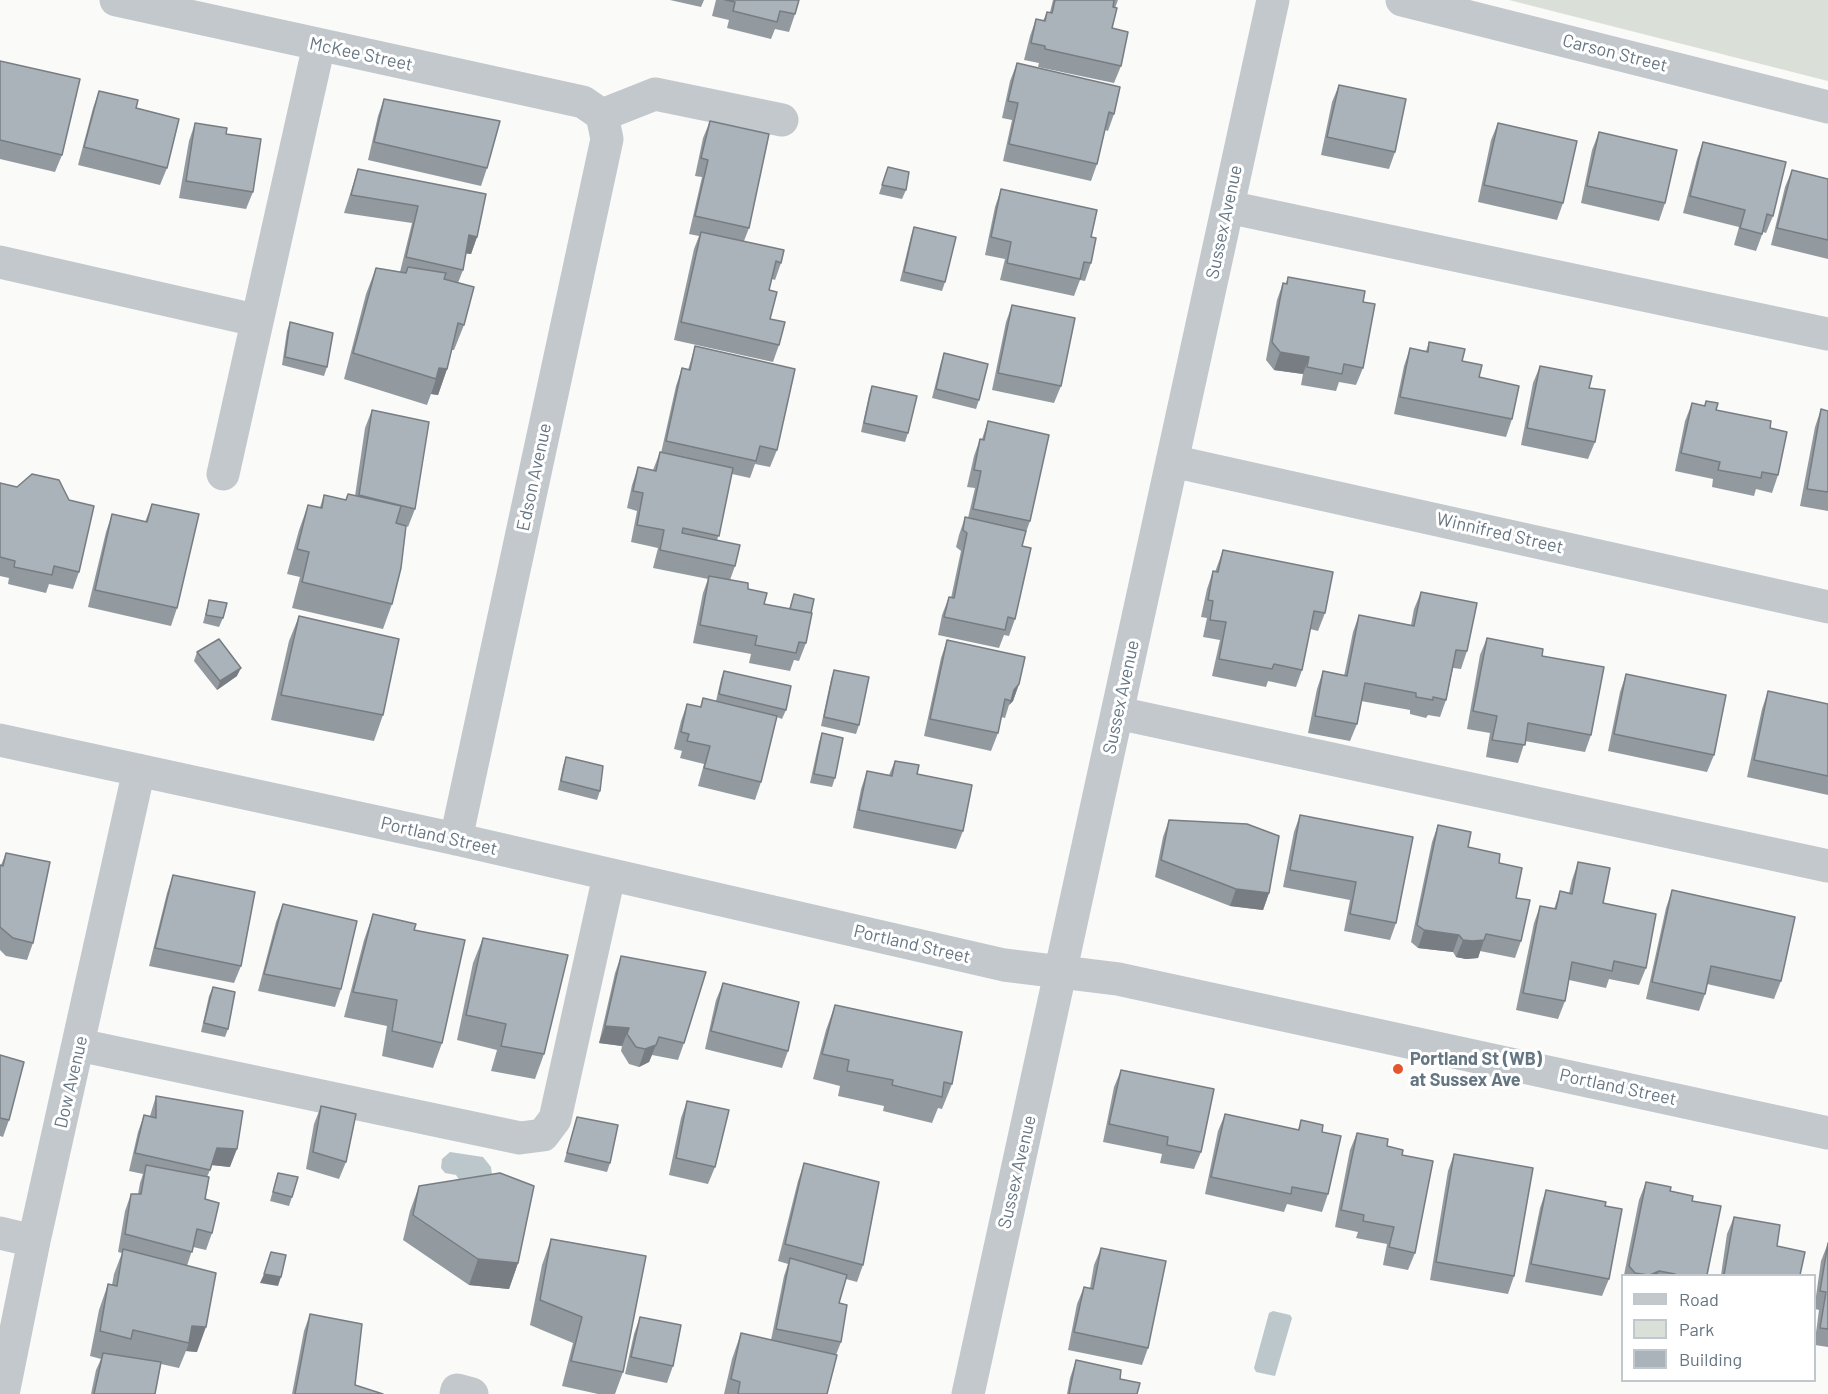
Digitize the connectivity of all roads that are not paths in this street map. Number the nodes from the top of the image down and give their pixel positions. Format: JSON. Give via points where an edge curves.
{"nodes":[{"id":1,"x":116,"y":0,"type":"edge"},
{"id":2,"x":1273,"y":0,"type":"edge"},
{"id":3,"x":1402,"y":0,"type":"edge"},
{"id":4,"x":319,"y":45,"type":"junction"},
{"id":5,"x":1828,"y":107,"type":"edge"},
{"id":6,"x":602,"y":115,"type":"junction"},
{"id":7,"x":782,"y":120,"type":"dead end"},
{"id":8,"x":1228,"y":207,"type":"junction"},
{"id":9,"x":0,"y":262,"type":"edge"},
{"id":10,"x":255,"y":320,"type":"junction"},
{"id":11,"x":1828,"y":334,"type":"edge"},
{"id":12,"x":1173,"y":461,"type":"junction"},
{"id":13,"x":223,"y":474,"type":"dead end"},
{"id":14,"x":1828,"y":607,"type":"edge"},
{"id":15,"x":1118,"y":713,"type":"junction"},
{"id":16,"x":0,"y":740,"type":"edge"},
{"id":17,"x":139,"y":770,"type":"junction"},
{"id":18,"x":456,"y":839,"type":"junction"},
{"id":19,"x":1828,"y":866,"type":"edge"},
{"id":20,"x":609,"y":876,"type":"junction"},
{"id":21,"x":1061,"y":973,"type":"junction"},
{"id":22,"x":79,"y":1045,"type":"junction"},
{"id":23,"x":1828,"y":1133,"type":"edge"},
{"id":24,"x":0,"y":1233,"type":"edge"},
{"id":25,"x":34,"y":1241,"type":"junction"},
{"id":26,"x":3,"y":1394,"type":"edge"},
{"id":27,"x":968,"y":1394,"type":"edge"}],
"edges":[{"from":1,"to":4,"type":"street","name":"McKee Street"},
{"from":2,"to":8,"type":"street","name":"Sussex Avenue"},
{"from":3,"to":5,"type":"street","name":"Carson Street"},
{"from":4,"to":6,"type":"street","name":"McKee Street","via":[[583,102]]},
{"from":4,"to":10,"type":"street"},
{"from":6,"to":7,"type":"street","via":[[655,94]]},
{"from":6,"to":18,"type":"street","name":"Edson Avenue","via":[[607,139]]},
{"from":8,"to":11,"type":"street"},
{"from":8,"to":12,"type":"street","name":"Sussex Avenue"},
{"from":9,"to":10,"type":"street"},
{"from":10,"to":13,"type":"street"},
{"from":12,"to":14,"type":"street","name":"Winnifred Street"},
{"from":12,"to":15,"type":"street","name":"Sussex Avenue"},
{"from":15,"to":19,"type":"street"},
{"from":15,"to":21,"type":"street","name":"Sussex Avenue"},
{"from":16,"to":17,"type":"street","name":"Portland Street"},
{"from":17,"to":18,"type":"street","name":"Portland Street"},
{"from":17,"to":22,"type":"street","name":"Dow Avenue"},
{"from":18,"to":20,"type":"street","name":"Portland Street"},
{"from":20,"to":21,"type":"street","name":"Portland Street","via":[[1004,965]]},
{"from":20,"to":22,"type":"street","via":[[555,1119],[543,1135],[520,1138]]},
{"from":21,"to":23,"type":"street","name":"Portland Street","via":[[1118,979]]},
{"from":21,"to":27,"type":"street","name":"Sussex Avenue"},
{"from":22,"to":25,"type":"street","name":"Dow Avenue"},
{"from":24,"to":25,"type":"street"},
{"from":25,"to":26,"type":"street","name":"Dow Avenue"}]}
